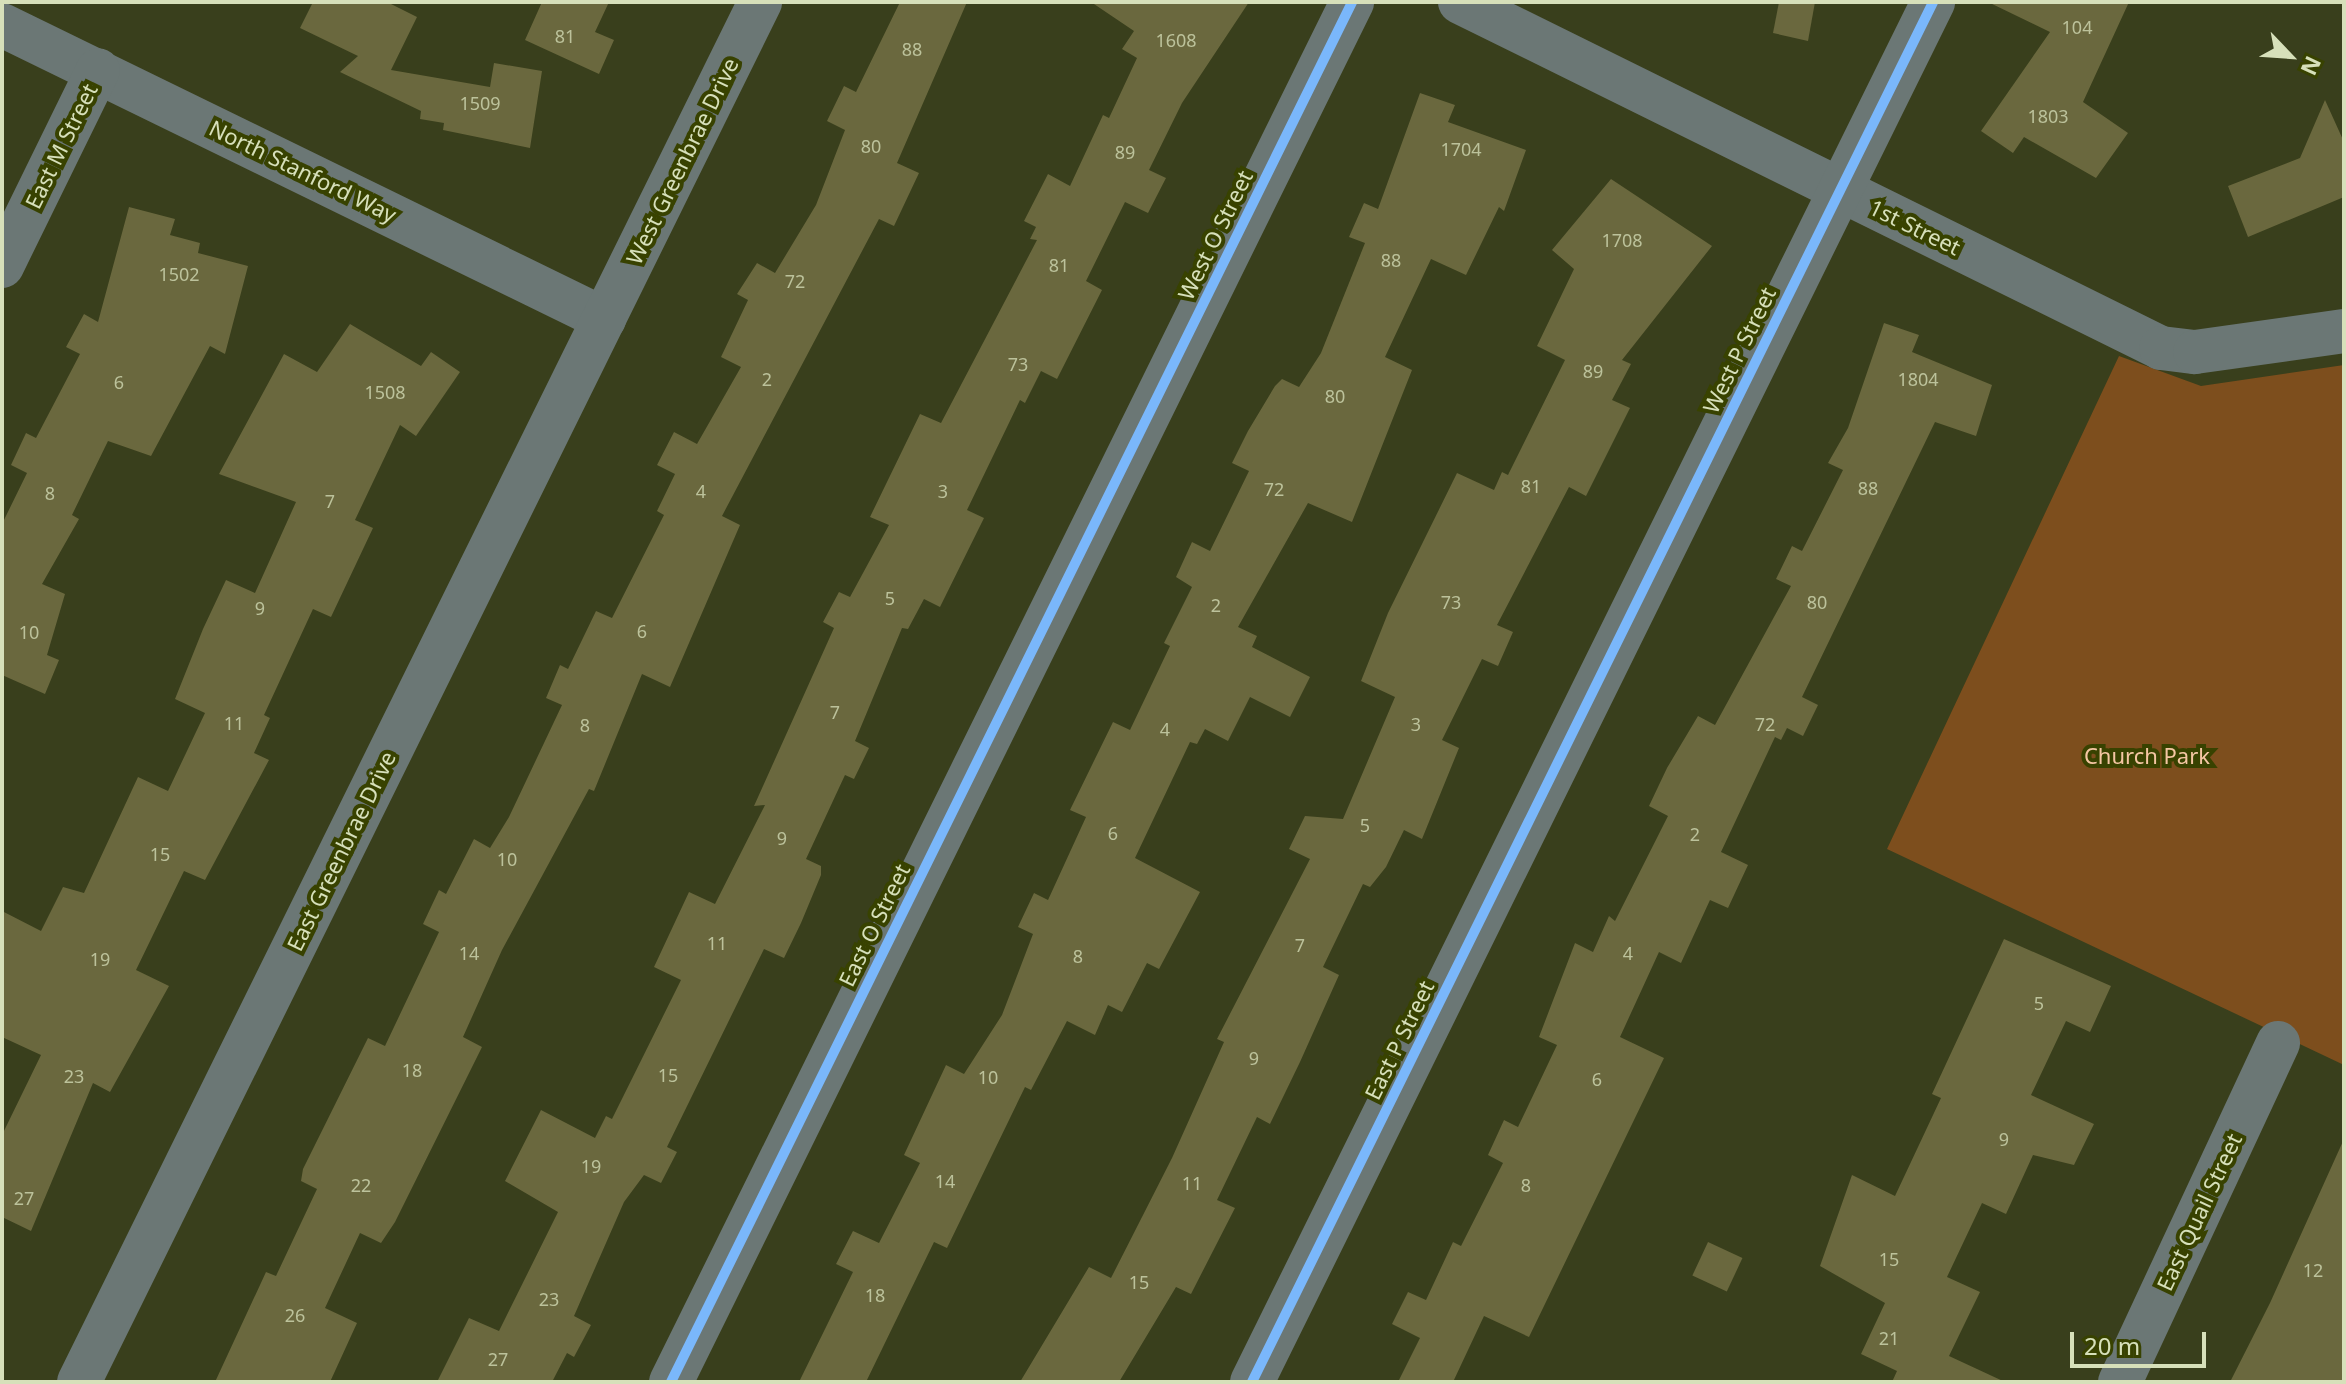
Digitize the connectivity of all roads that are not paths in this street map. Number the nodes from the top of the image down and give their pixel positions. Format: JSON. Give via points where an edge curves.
{"nodes":[{"id":1,"x":760,"y":2,"type":"edge"},
{"id":2,"x":1352,"y":2,"type":"edge"},
{"id":3,"x":1460,"y":2,"type":"edge"},
{"id":4,"x":1933,"y":2,"type":"edge"},
{"id":5,"x":2,"y":25,"type":"edge"},
{"id":6,"x":98,"y":70,"type":"junction"},
{"id":7,"x":1840,"y":190,"type":"junction"},
{"id":8,"x":2,"y":266,"type":"edge"},
{"id":9,"x":604,"y":319,"type":"junction"},
{"id":10,"x":2344,"y":331,"type":"edge"},
{"id":11,"x":1113,"y":486,"type":"joint"},
{"id":12,"x":1581,"y":715,"type":"joint"},
{"id":13,"x":2278,"y":1043,"type":"dead end"},
{"id":14,"x":79,"y":1382,"type":"edge"},
{"id":15,"x":671,"y":1382,"type":"edge"},
{"id":16,"x":1252,"y":1382,"type":"edge"},
{"id":17,"x":2120,"y":1382,"type":"edge"}],
"edges":[{"from":1,"to":9,"type":"street","name":"West Greenbrae Drive"},
{"from":2,"to":11,"type":"street","name":"West O Street"},
{"from":3,"to":7,"type":"street","name":"1st Street"},
{"from":4,"to":7,"type":"street","name":"West P Street"},
{"from":5,"to":6,"type":"street","name":"North Stanford Way"},
{"from":6,"to":8,"type":"street","name":"East M Street"},
{"from":6,"to":9,"type":"street","name":"North Stanford Way"},
{"from":7,"to":10,"type":"street","name":"1st Street","via":[[2161,348],[2195,352]]},
{"from":7,"to":12,"type":"street","name":"West P Street"},
{"from":9,"to":14,"type":"street","name":"East Greenbrae Drive"},
{"from":11,"to":15,"type":"street","name":"East O Street"},
{"from":12,"to":16,"type":"street","name":"East P Street"},
{"from":13,"to":17,"type":"street","name":"East Quail Street"}]}
